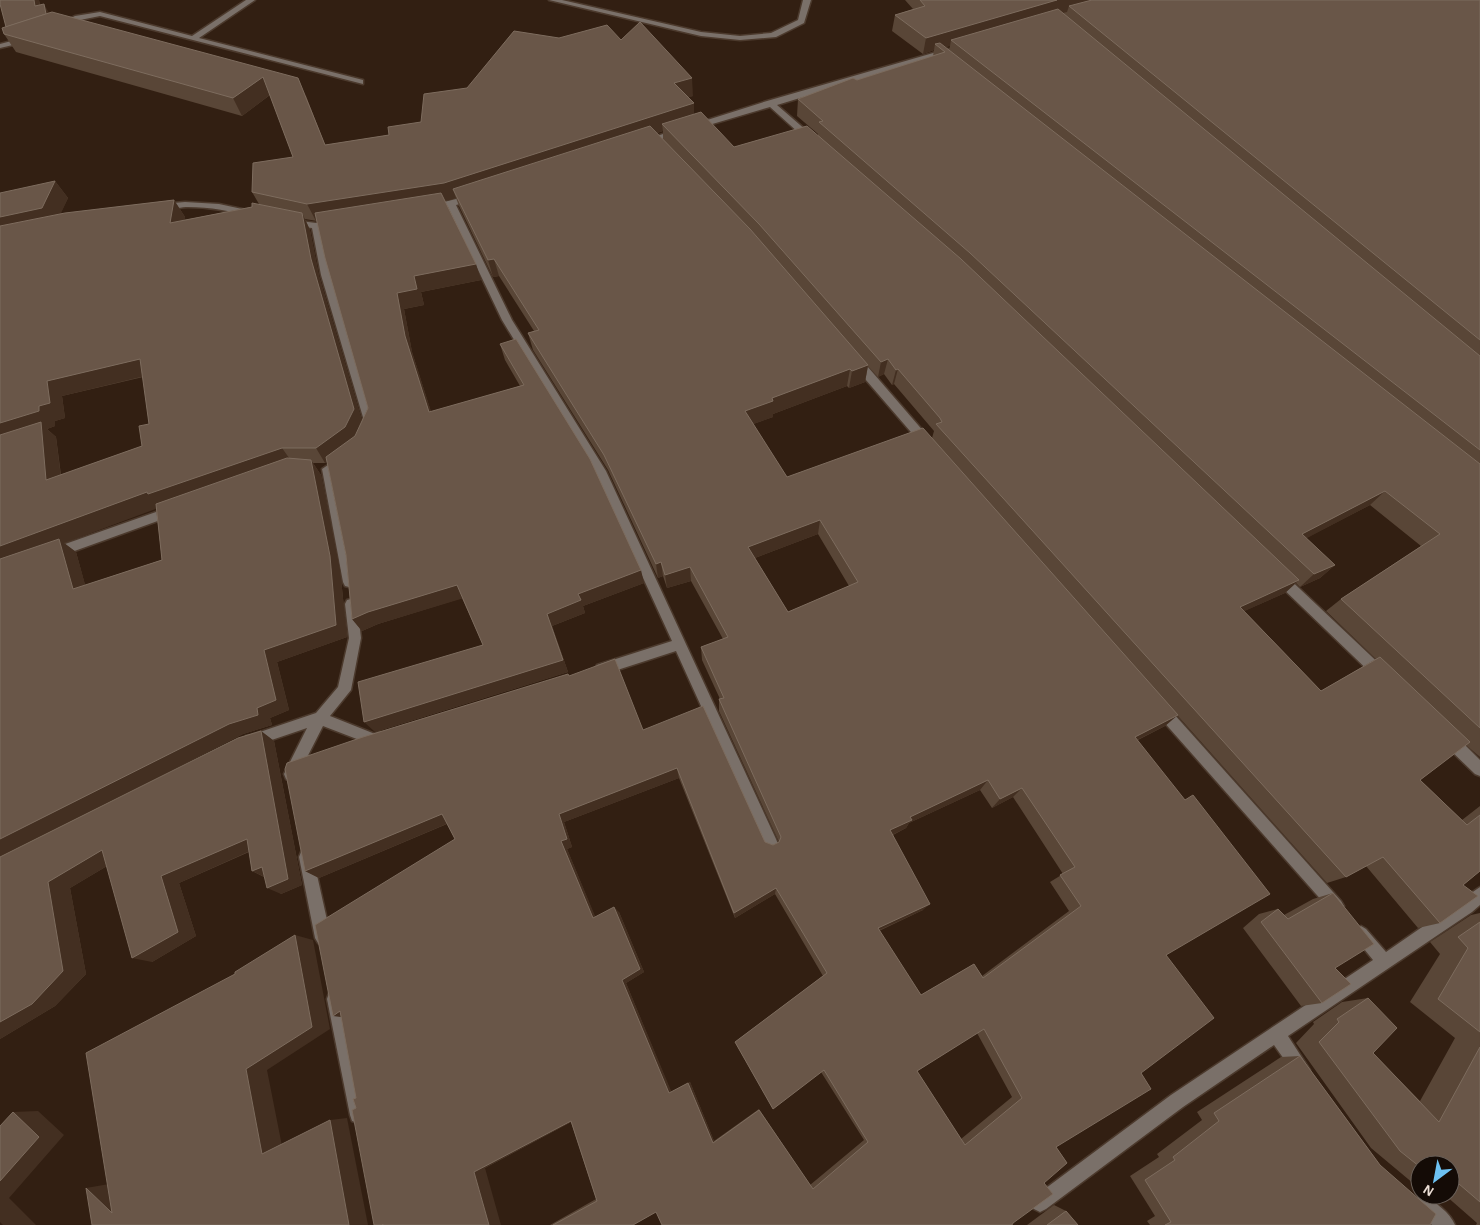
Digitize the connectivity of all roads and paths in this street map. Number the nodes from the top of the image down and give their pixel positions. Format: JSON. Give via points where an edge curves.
{"nodes":[{"id":1,"x":251,"y":0,"type":"edge"},
{"id":2,"x":553,"y":0,"type":"edge"},
{"id":3,"x":807,"y":0,"type":"edge"},
{"id":4,"x":51,"y":30,"type":"edge"},
{"id":5,"x":33,"y":37,"type":"edge"},
{"id":6,"x":194,"y":38,"type":"junction"},
{"id":7,"x":0,"y":46,"type":"edge"},
{"id":8,"x":956,"y":49,"type":"edge"},
{"id":9,"x":360,"y":82,"type":"dead end"},
{"id":10,"x":770,"y":103,"type":"junction"},
{"id":11,"x":636,"y":144,"type":"edge"},
{"id":12,"x":822,"y":149,"type":"edge"},
{"id":13,"x":478,"y":195,"type":"edge"},
{"id":14,"x":451,"y":204,"type":"junction"},
{"id":15,"x":157,"y":208,"type":"edge"},
{"id":16,"x":422,"y":209,"type":"edge"},
{"id":17,"x":259,"y":215,"type":"edge"},
{"id":18,"x":282,"y":220,"type":"edge"},
{"id":19,"x":345,"y":222,"type":"edge"},
{"id":20,"x":316,"y":226,"type":"junction"},
{"id":21,"x":851,"y":355,"type":"edge"},
{"id":22,"x":362,"y":439,"type":"edge"},
{"id":23,"x":935,"y":453,"type":"edge"},
{"id":24,"x":312,"y":468,"type":"edge"},
{"id":25,"x":186,"y":507,"type":"edge"},
{"id":26,"x":46,"y":556,"type":"edge"},
{"id":27,"x":1271,"y":569,"type":"edge"},
{"id":28,"x":681,"y":644,"type":"junction"},
{"id":29,"x":588,"y":673,"type":"edge"},
{"id":30,"x":1393,"y":686,"type":"edge"},
{"id":31,"x":1150,"y":697,"type":"edge"},
{"id":32,"x":320,"y":718,"type":"junction"},
{"id":33,"x":393,"y":734,"type":"edge"},
{"id":34,"x":1444,"y":734,"type":"edge"},
{"id":35,"x":240,"y":746,"type":"edge"},
{"id":36,"x":1480,"y":769,"type":"edge"},
{"id":37,"x":292,"y":786,"type":"edge"},
{"id":38,"x":303,"y":844,"type":"edge"},
{"id":39,"x":771,"y":844,"type":"edge"},
{"id":40,"x":1480,"y":895,"type":"edge"},
{"id":41,"x":326,"y":958,"type":"edge"},
{"id":42,"x":1385,"y":962,"type":"junction"},
{"id":43,"x":332,"y":986,"type":"edge"},
{"id":44,"x":1276,"y":1034,"type":"junction"},
{"id":45,"x":1311,"y":1082,"type":"edge"},
{"id":46,"x":360,"y":1130,"type":"edge"},
{"id":47,"x":1408,"y":1193,"type":"edge"},
{"id":48,"x":1025,"y":1213,"type":"edge"},
{"id":49,"x":1446,"y":1225,"type":"edge"}],
"edges":[{"from":1,"to":6,"type":"street"},
{"from":2,"to":3,"type":"street","via":[[701,34],[740,38],[773,35],[801,21]]},
{"from":4,"to":6,"type":"street","via":[[78,18],[100,14]]},
{"from":5,"to":7,"type":"street"},
{"from":6,"to":9,"type":"street"},
{"from":8,"to":10,"type":"street","via":[[942,57]]},
{"from":10,"to":11,"type":"street","via":[[657,142]]},
{"from":10,"to":12,"type":"street"},
{"from":13,"to":14,"type":"street"},
{"from":14,"to":16,"type":"street"},
{"from":14,"to":28,"type":"street","via":[[507,320],[600,471]]},
{"from":15,"to":17,"type":"street","via":[[206,204]]},
{"from":18,"to":20,"type":"street"},
{"from":19,"to":20,"type":"street"},
{"from":20,"to":22,"type":"street","via":[[326,275],[370,424]]},
{"from":21,"to":23,"type":"street"},
{"from":24,"to":32,"type":"street","via":[[332,466],[355,638],[344,690]]},
{"from":25,"to":26,"type":"street"},
{"from":27,"to":30,"type":"street"},
{"from":28,"to":29,"type":"street"},
{"from":28,"to":39,"type":"street"},
{"from":31,"to":42,"type":"street"},
{"from":32,"to":33,"type":"street","via":[[375,740]]},
{"from":32,"to":35,"type":"street"},
{"from":32,"to":37,"type":"street","via":[[290,777]]},
{"from":34,"to":36,"type":"street"},
{"from":38,"to":41,"type":"street"},
{"from":40,"to":42,"type":"street"},
{"from":42,"to":44,"type":"street"},
{"from":43,"to":46,"type":"street"},
{"from":44,"to":45,"type":"street"},
{"from":44,"to":48,"type":"street","via":[[1177,1101]]},
{"from":47,"to":49,"type":"street"}]}
